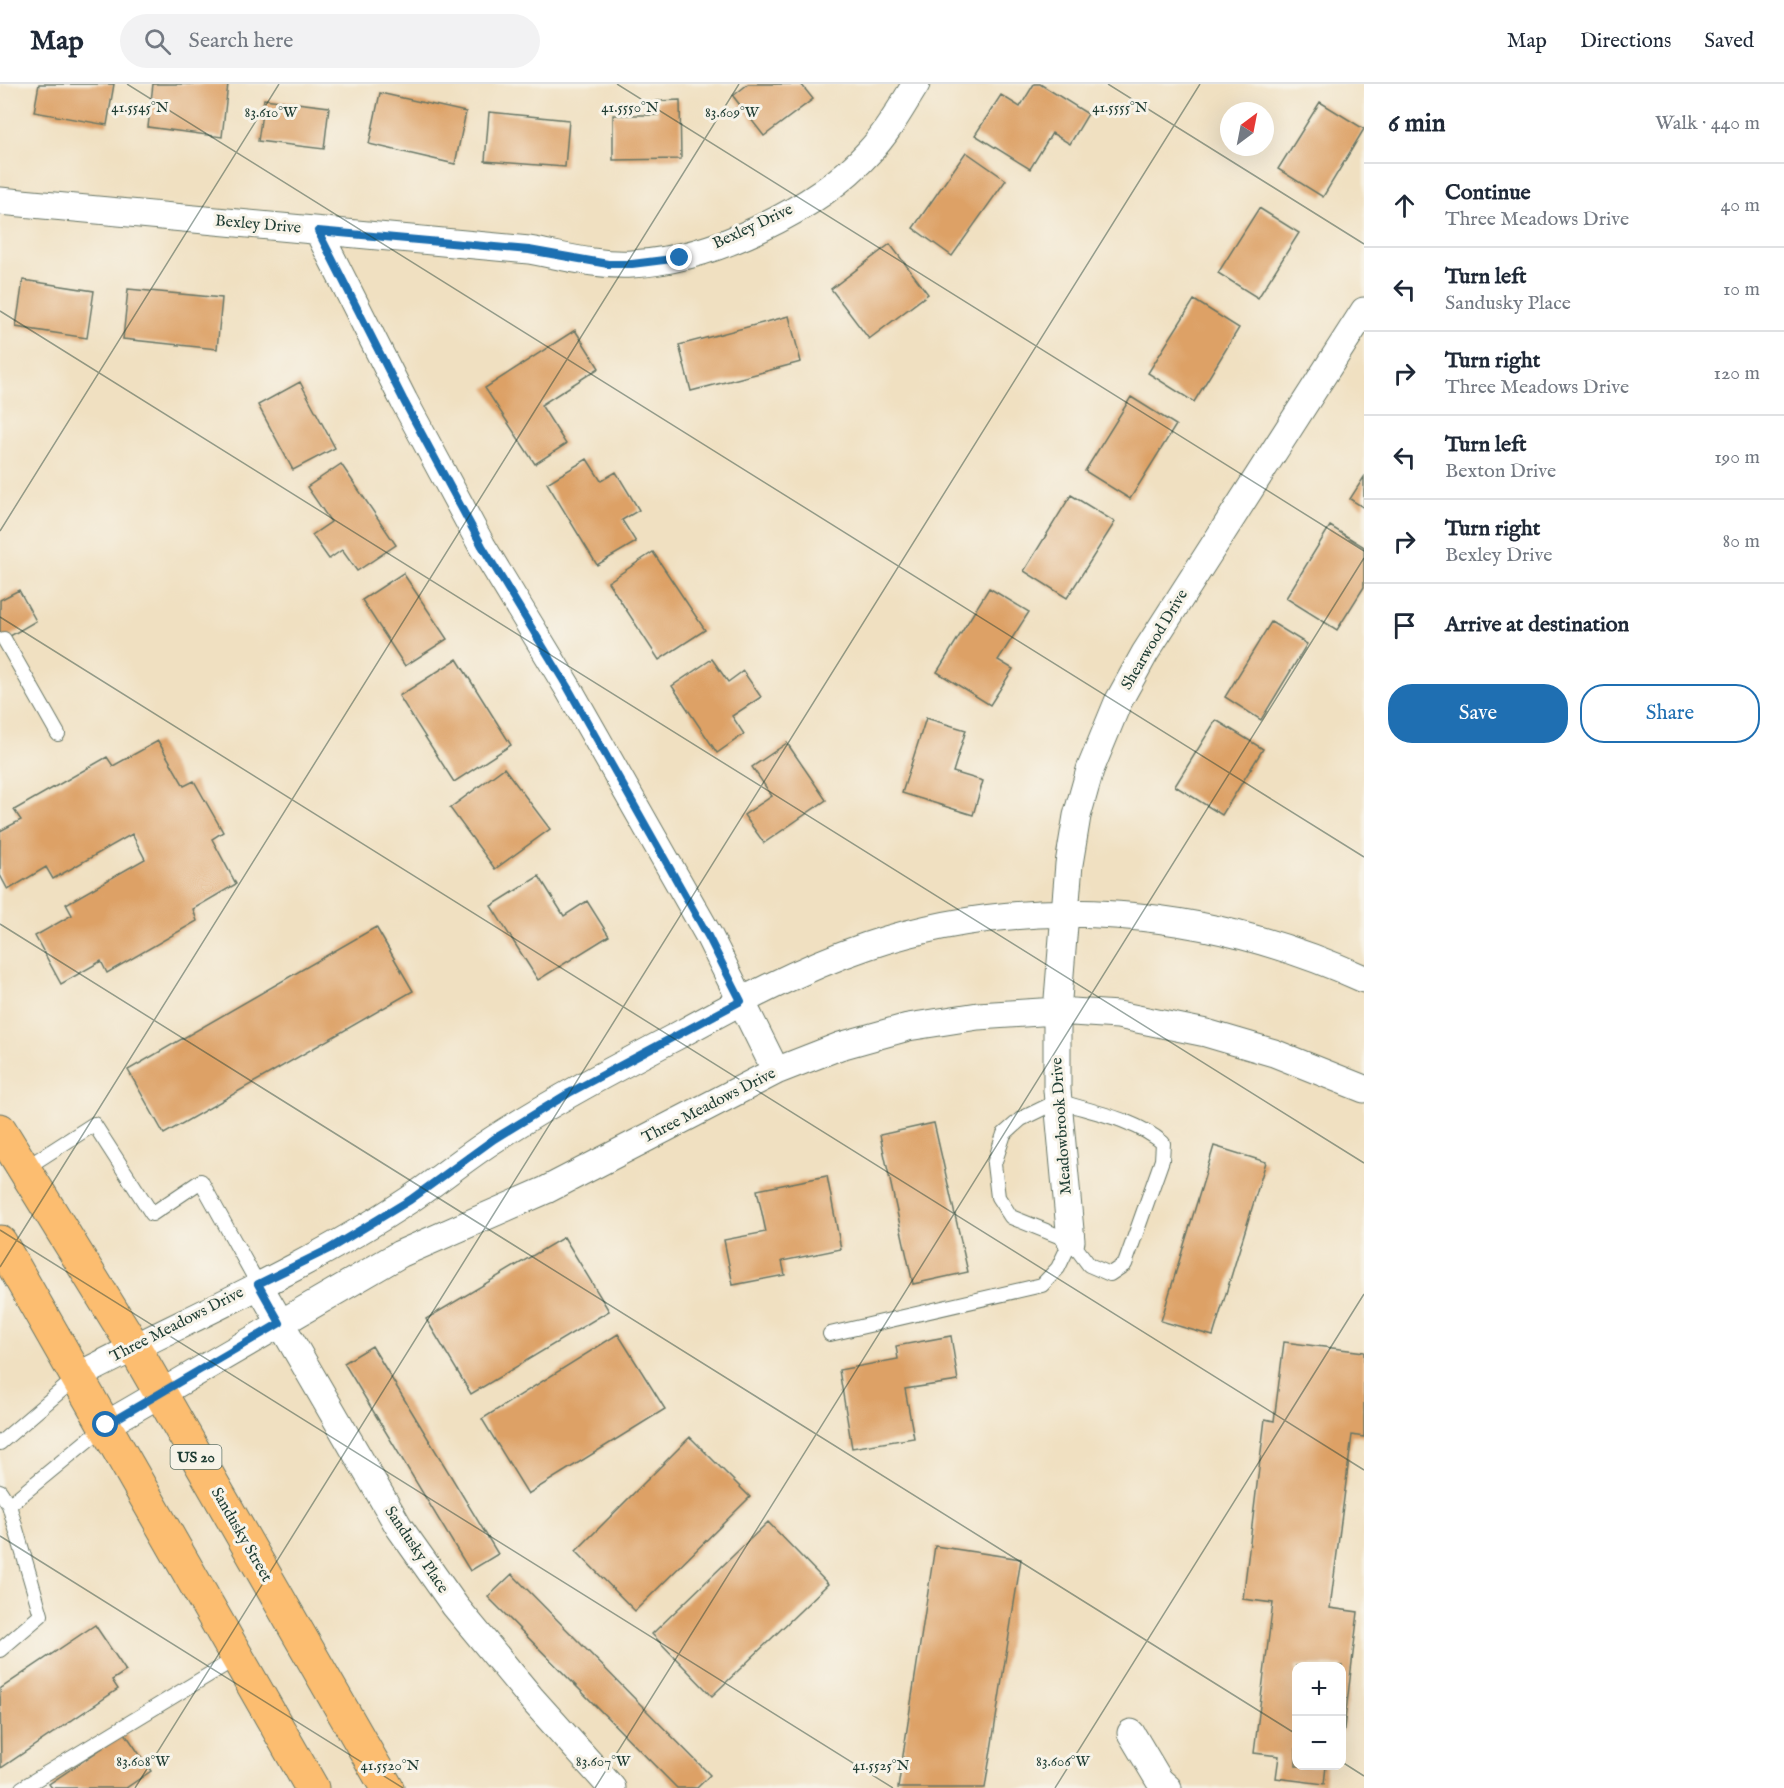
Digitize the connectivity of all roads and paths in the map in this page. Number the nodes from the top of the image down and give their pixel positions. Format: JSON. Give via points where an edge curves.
{"nodes":[{"id":1,"x":916,"y":84,"type":"edge"},
{"id":2,"x":0,"y":201,"type":"edge"},
{"id":3,"x":318,"y":231,"type":"junction"},
{"id":4,"x":1364,"y":311,"type":"edge"},
{"id":5,"x":4,"y":639,"type":"dead end"},
{"id":6,"x":58,"y":734,"type":"dead end"},
{"id":7,"x":1065,"y":913,"type":"junction"},
{"id":8,"x":1364,"y":979,"type":"edge"},
{"id":9,"x":741,"y":1001,"type":"junction"},
{"id":10,"x":1057,"y":1011,"type":"junction"},
{"id":11,"x":777,"y":1071,"type":"junction"},
{"id":12,"x":1364,"y":1089,"type":"edge"},
{"id":13,"x":1058,"y":1101,"type":"junction"},
{"id":14,"x":0,"y":1130,"type":"edge"},
{"id":15,"x":24,"y":1169,"type":"junction"},
{"id":16,"x":1071,"y":1241,"type":"junction"},
{"id":17,"x":0,"y":1242,"type":"edge"},
{"id":18,"x":258,"y":1284,"type":"junction"},
{"id":19,"x":280,"y":1323,"type":"junction"},
{"id":20,"x":830,"y":1334,"type":"dead end"},
{"id":21,"x":134,"y":1347,"type":"junction"},
{"id":22,"x":78,"y":1376,"type":"junction"},
{"id":23,"x":160,"y":1393,"type":"junction"},
{"id":24,"x":106,"y":1425,"type":"junction"},
{"id":25,"x":0,"y":1443,"type":"edge"},
{"id":26,"x":0,"y":1491,"type":"edge"},
{"id":27,"x":9,"y":1505,"type":"junction"},
{"id":28,"x":0,"y":1650,"type":"edge"},
{"id":29,"x":238,"y":1657,"type":"junction"},
{"id":30,"x":1131,"y":1733,"type":"dead end"},
{"id":31,"x":22,"y":1788,"type":"edge"},
{"id":32,"x":312,"y":1788,"type":"edge"},
{"id":33,"x":387,"y":1788,"type":"edge"},
{"id":34,"x":612,"y":1788,"type":"edge"},
{"id":35,"x":1168,"y":1788,"type":"edge"}],
"edges":[{"from":1,"to":3,"type":"street","name":"Bexley Drive","via":[[871,151],[814,197],[736,238],[680,258],[608,264],[529,250]]},
{"from":2,"to":3,"type":"street","name":"Bexley Drive"},
{"from":3,"to":9,"type":"street","via":[[482,546],[568,688]]},
{"from":4,"to":7,"type":"street","name":"Shearwood Drive","via":[[1145,653],[1118,702],[1090,770],[1077,816]]},
{"from":5,"to":6,"type":"lane"},
{"from":7,"to":8,"type":"street","name":"Three Meadows Drive","via":[[1179,920],[1250,936]]},
{"from":7,"to":9,"type":"street","name":"Three Meadows Drive","via":[[1010,916],[939,927],[868,945]]},
{"from":7,"to":10,"type":"street","name":"Shearwood Drive"},
{"from":9,"to":11,"type":"street"},
{"from":9,"to":18,"type":"street","name":"Three Meadows Drive","via":[[569,1093],[494,1139],[410,1200],[329,1249]]},
{"from":10,"to":11,"type":"street","name":"Three Meadows Drive","via":[[978,1016],[908,1027],[840,1046]]},
{"from":10,"to":12,"type":"street","name":"Three Meadows Drive","via":[[1118,1015],[1206,1033],[1274,1053]]},
{"from":10,"to":13,"type":"street","name":"Meadowbrook Drive"},
{"from":11,"to":19,"type":"street","name":"Three Meadows Drive","via":[[546,1190],[400,1254]]},
{"from":13,"to":16,"type":"street","name":"Meadowbrook Drive"},
{"from":13,"to":16,"type":"lane","via":[[1022,1119],[1004,1134],[994,1164],[998,1197],[1011,1217]]},
{"from":13,"to":16,"type":"lane","via":[[1140,1129],[1163,1143],[1162,1160],[1125,1264],[1110,1274],[1089,1265]]},
{"from":14,"to":15,"type":"main road","name":"Sandusky Street","number":"US 20"},
{"from":15,"to":18,"type":"lane","via":[[94,1124],[152,1214],[201,1181]]},
{"from":15,"to":21,"type":"main road","name":"Sandusky Street","number":"US 20"},
{"from":16,"to":20,"type":"lane","via":[[1058,1268],[1042,1285]]},
{"from":17,"to":22,"type":"main road"},
{"from":18,"to":19,"type":"street","name":"Sandusky Place"},
{"from":18,"to":21,"type":"street","name":"Three Meadows Drive"},
{"from":19,"to":23,"type":"street","name":"Three Meadows Drive"},
{"from":19,"to":34,"type":"street","name":"Sandusky Place","via":[[399,1527],[454,1606]]},
{"from":21,"to":22,"type":"street","name":"Three Meadows Drive"},
{"from":21,"to":23,"type":"main road","name":"Sandusky Street","number":"US 20"},
{"from":22,"to":24,"type":"main road"},
{"from":22,"to":25,"type":"lane"},
{"from":23,"to":24,"type":"street","name":"Three Meadows Drive"},
{"from":23,"to":33,"type":"main road","name":"Sandusky Street","number":"US 20"},
{"from":24,"to":27,"type":"lane"},
{"from":24,"to":29,"type":"main road"},
{"from":26,"to":27,"type":"lane"},
{"from":27,"to":28,"type":"lane","via":[[41,1615]]},
{"from":29,"to":31,"type":"lane"},
{"from":29,"to":32,"type":"main road"},
{"from":30,"to":35,"type":"street"}]}
